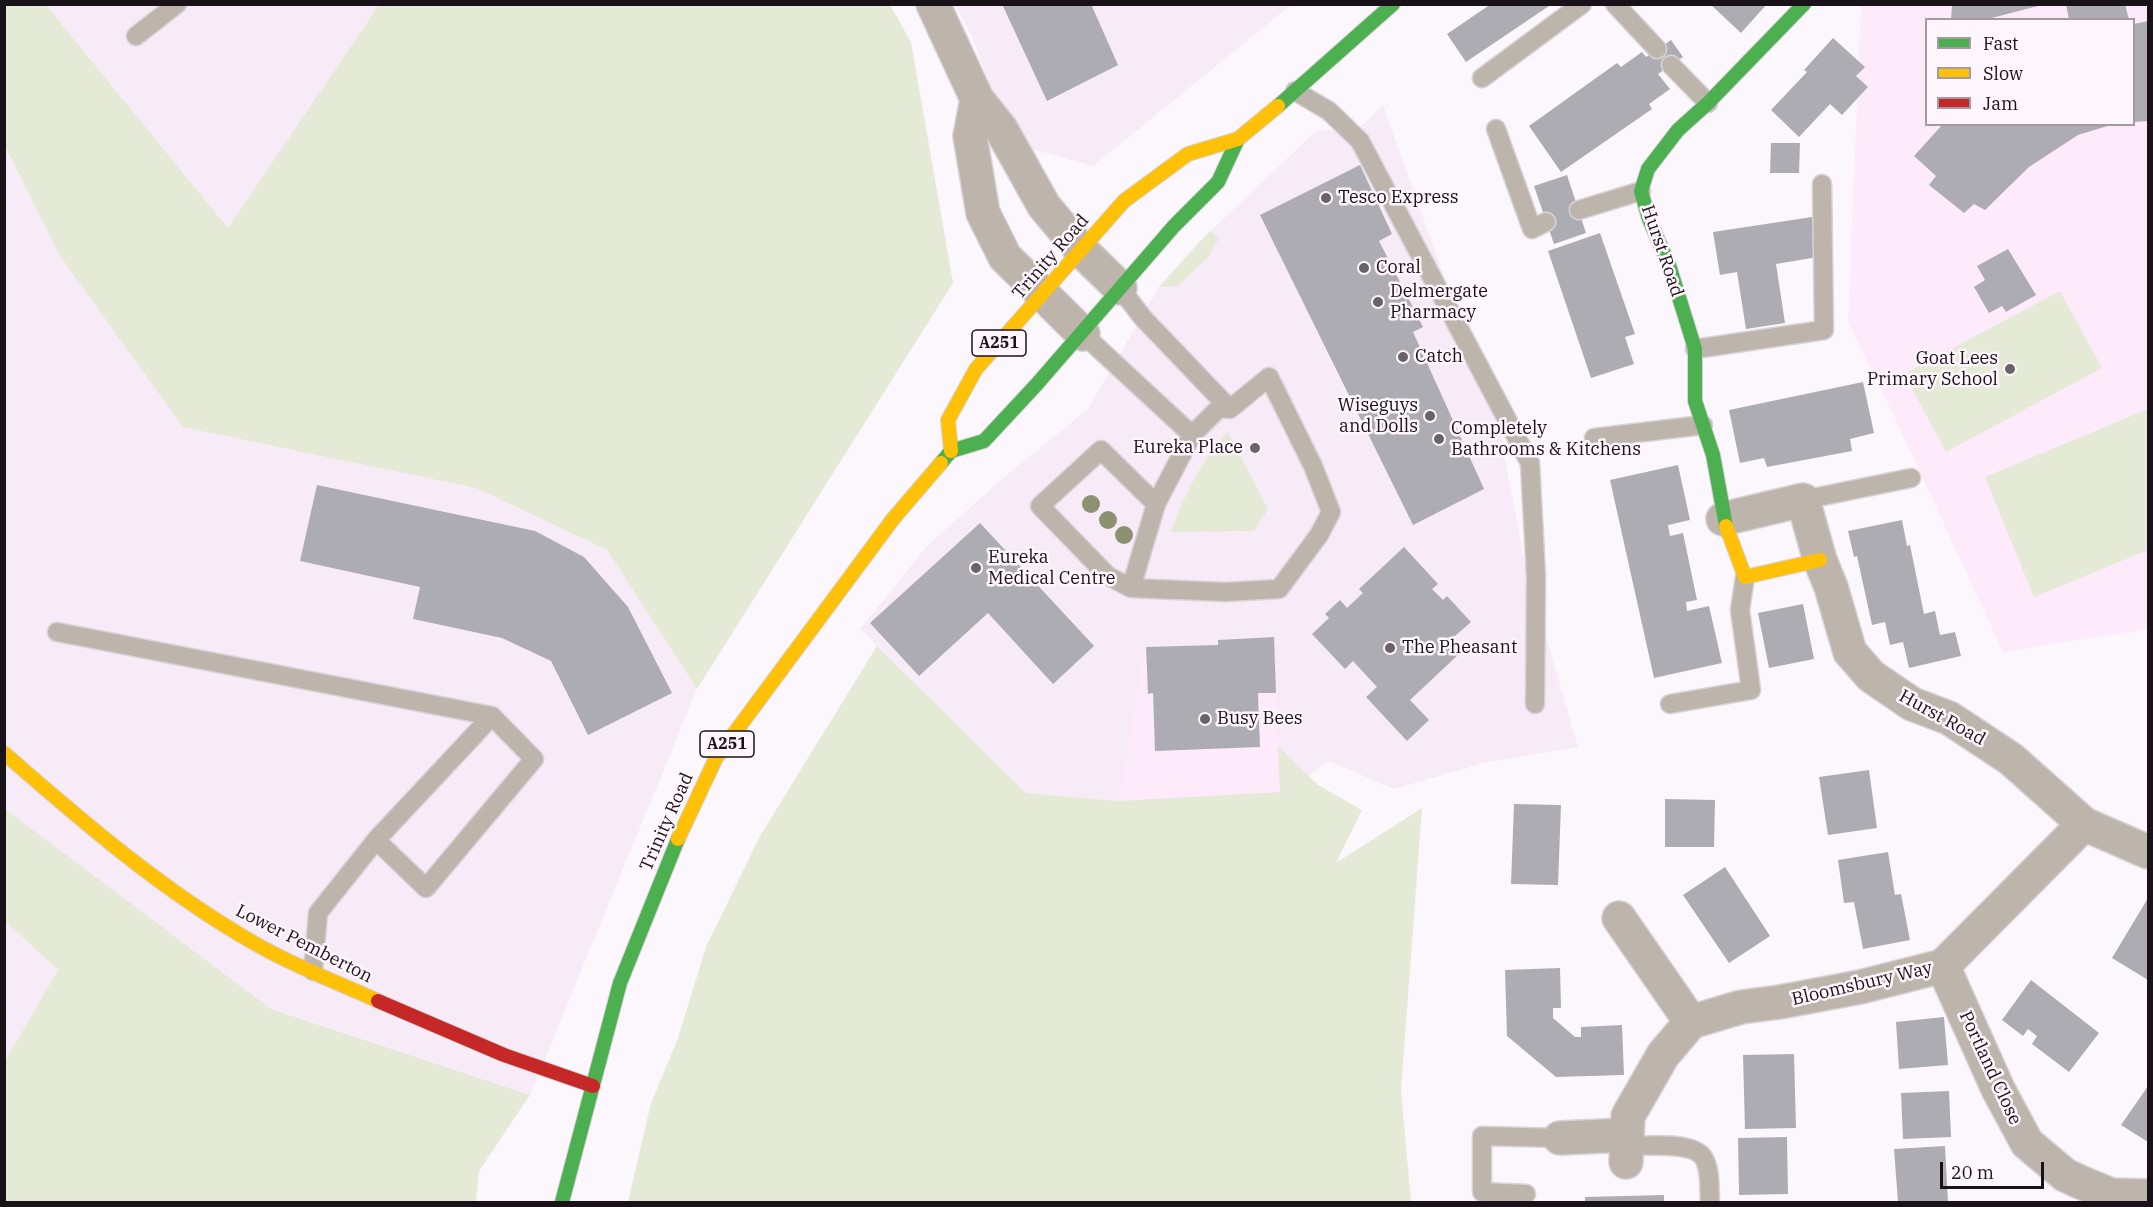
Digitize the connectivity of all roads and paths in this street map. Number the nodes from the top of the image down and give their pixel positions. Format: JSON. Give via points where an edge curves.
{"nodes":[{"id":1,"x":177,"y":4,"type":"edge"},
{"id":2,"x":933,"y":4,"type":"edge"},
{"id":3,"x":1393,"y":4,"type":"edge"},
{"id":4,"x":1582,"y":4,"type":"edge"},
{"id":5,"x":1615,"y":4,"type":"edge"},
{"id":6,"x":1804,"y":4,"type":"edge"},
{"id":7,"x":136,"y":36,"type":"dead end"},
{"id":8,"x":1657,"y":49,"type":"dead end"},
{"id":9,"x":1671,"y":65,"type":"dead end"},
{"id":10,"x":1482,"y":78,"type":"dead end"},
{"id":11,"x":1295,"y":91,"type":"junction"},
{"id":12,"x":977,"y":99,"type":"junction"},
{"id":13,"x":1708,"y":103,"type":"junction"},
{"id":14,"x":1496,"y":129,"type":"dead end"},
{"id":15,"x":1238,"y":139,"type":"junction"},
{"id":16,"x":1822,"y":184,"type":"dead end"},
{"id":17,"x":1641,"y":191,"type":"junction"},
{"id":18,"x":1579,"y":210,"type":"dead end"},
{"id":19,"x":1546,"y":222,"type":"dead end"},
{"id":20,"x":1081,"y":250,"type":"junction"},
{"id":21,"x":1120,"y":288,"type":"junction"},
{"id":22,"x":1041,"y":295,"type":"junction"},
{"id":23,"x":1083,"y":334,"type":"junction"},
{"id":24,"x":1695,"y":349,"type":"junction"},
{"id":25,"x":1230,"y":409,"type":"junction"},
{"id":26,"x":1703,"y":425,"type":"junction"},
{"id":27,"x":1192,"y":435,"type":"junction"},
{"id":28,"x":1594,"y":438,"type":"dead end"},
{"id":29,"x":951,"y":451,"type":"junction"},
{"id":30,"x":1911,"y":478,"type":"dead end"},
{"id":31,"x":1803,"y":500,"type":"junction"},
{"id":32,"x":1156,"y":504,"type":"junction"},
{"id":33,"x":1723,"y":519,"type":"junction"},
{"id":34,"x":1820,"y":560,"type":"junction"},
{"id":35,"x":1745,"y":577,"type":"junction"},
{"id":36,"x":1131,"y":588,"type":"junction"},
{"id":37,"x":57,"y":632,"type":"dead end"},
{"id":38,"x":1535,"y":704,"type":"dead end"},
{"id":39,"x":1670,"y":704,"type":"dead end"},
{"id":40,"x":492,"y":716,"type":"junction"},
{"id":41,"x":4,"y":753,"type":"edge"},
{"id":42,"x":2084,"y":824,"type":"junction"},
{"id":43,"x":376,"y":840,"type":"junction"},
{"id":44,"x":2148,"y":852,"type":"edge"},
{"id":45,"x":1619,"y":918,"type":"dead end"},
{"id":46,"x":1943,"y":966,"type":"junction"},
{"id":47,"x":313,"y":971,"type":"junction"},
{"id":48,"x":1691,"y":1022,"type":"junction"},
{"id":49,"x":593,"y":1086,"type":"junction"},
{"id":50,"x":1560,"y":1138,"type":"joint"},
{"id":51,"x":1626,"y":1148,"type":"junction"},
{"id":52,"x":1526,"y":1194,"type":"dead end"},
{"id":53,"x":2148,"y":1196,"type":"edge"},
{"id":54,"x":562,"y":1203,"type":"edge"},
{"id":55,"x":1710,"y":1203,"type":"edge"}],
"edges":[{"from":1,"to":7,"type":"lane"},
{"from":2,"to":12,"type":"street"},
{"from":3,"to":11,"type":"main road","name":"Trinity Road","number":"A251"},
{"from":4,"to":10,"type":"lane"},
{"from":5,"to":8,"type":"lane"},
{"from":6,"to":13,"type":"main road","name":"Hurst Road"},
{"from":9,"to":13,"type":"lane"},
{"from":11,"to":15,"type":"main road","name":"Trinity Road","number":"A251"},
{"from":11,"to":38,"type":"lane","via":[[1329,111],[1360,141],[1530,463],[1536,576]]},
{"from":12,"to":20,"type":"street","via":[[1001,129],[1044,206]]},
{"from":12,"to":22,"type":"street","via":[[970,136],[983,213],[1005,257]]},
{"from":13,"to":17,"type":"main road","name":"Hurst Road","via":[[1678,130],[1648,169]]},
{"from":14,"to":19,"type":"lane","via":[[1532,229]]},
{"from":15,"to":20,"type":"main road","name":"Trinity Road","number":"A251","via":[[1188,154],[1124,201]]},
{"from":15,"to":21,"type":"main road","name":"Trinity Road","number":"A251","via":[[1218,182]]},
{"from":16,"to":24,"type":"lane","via":[[1824,330]]},
{"from":17,"to":18,"type":"lane"},
{"from":17,"to":24,"type":"main road","name":"Hurst Road"},
{"from":20,"to":21,"type":"street"},
{"from":20,"to":22,"type":"main road","name":"Trinity Road","number":"A251"},
{"from":21,"to":23,"type":"main road","name":"Trinity Road","number":"A251"},
{"from":21,"to":25,"type":"lane","via":[[1143,318]]},
{"from":22,"to":23,"type":"street"},
{"from":22,"to":29,"type":"main road","name":"Trinity Road","number":"A251","via":[[976,369],[948,420]]},
{"from":23,"to":27,"type":"lane"},
{"from":23,"to":29,"type":"main road","name":"Trinity Road","number":"A251","via":[[984,441]]},
{"from":24,"to":26,"type":"main road","name":"Hurst Road","via":[[1695,401]]},
{"from":25,"to":27,"type":"lane","via":[[1219,408]]},
{"from":25,"to":36,"type":"lane","via":[[1269,377],[1331,512],[1319,535],[1279,590]]},
{"from":26,"to":28,"type":"lane"},
{"from":26,"to":33,"type":"main road","name":"Hurst Road","via":[[1713,455]]},
{"from":27,"to":32,"type":"lane"},
{"from":29,"to":49,"type":"main road","name":"Trinity Road","number":"A251","via":[[893,519],[716,758],[667,864],[620,983]]},
{"from":30,"to":31,"type":"lane"},
{"from":31,"to":33,"type":"street"},
{"from":31,"to":34,"type":"street","name":"Hurst Road"},
{"from":32,"to":36,"type":"lane"},
{"from":32,"to":36,"type":"lane","via":[[1101,450],[1040,506],[1108,576]]},
{"from":33,"to":35,"type":"main road","name":"Hurst Road"},
{"from":34,"to":35,"type":"main road"},
{"from":34,"to":42,"type":"street","name":"Hurst Road","via":[[1832,587],[1850,652],[1871,676],[1912,704],[1949,718],[2011,759]]},
{"from":35,"to":39,"type":"lane","via":[[1740,610],[1751,690]]},
{"from":37,"to":40,"type":"lane"},
{"from":40,"to":43,"type":"lane"},
{"from":40,"to":43,"type":"lane","via":[[534,759],[426,888]]},
{"from":41,"to":47,"type":"main road","name":"Lower Pemberton","via":[[89,827],[161,881],[243,937]]},
{"from":42,"to":44,"type":"street","name":"Hurst Road"},
{"from":42,"to":46,"type":"street","name":"Bloomsbury Way"},
{"from":43,"to":47,"type":"lane","via":[[318,913]]},
{"from":45,"to":48,"type":"street"},
{"from":46,"to":48,"type":"street","name":"Bloomsbury Way","via":[[1860,987],[1741,1007]]},
{"from":46,"to":53,"type":"street","name":"Portland Close","via":[[2026,1143],[2065,1175],[2111,1195]]},
{"from":47,"to":49,"type":"main road","name":"Lower Pemberton","via":[[445,1031]]},
{"from":48,"to":51,"type":"street","via":[[1664,1055],[1628,1116]]},
{"from":49,"to":54,"type":"main road","name":"Trinity Road","number":"A251"},
{"from":50,"to":51,"type":"street"},
{"from":50,"to":52,"type":"lane","via":[[1482,1136],[1482,1192]]},
{"from":51,"to":55,"type":"lane","via":[[1694,1149],[1703,1157],[1709,1175]]}]}
